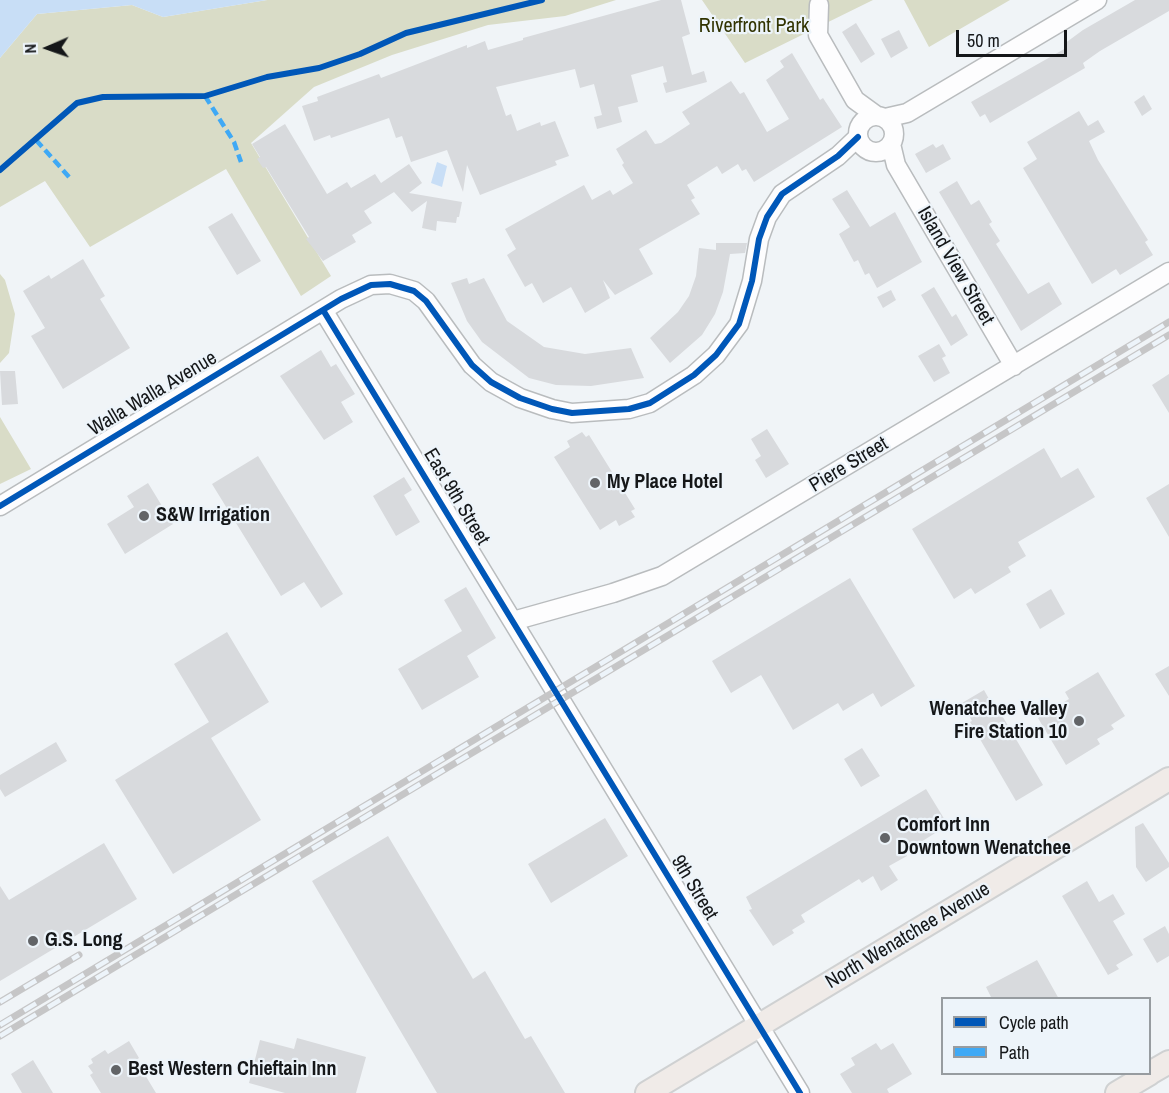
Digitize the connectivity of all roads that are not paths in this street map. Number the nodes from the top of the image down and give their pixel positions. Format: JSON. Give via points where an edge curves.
{"nodes":[{"id":1,"x":1097,"y":0,"type":"edge"},
{"id":2,"x":819,"y":4,"type":"dead end"},
{"id":3,"x":876,"y":135,"type":"junction"},
{"id":4,"x":1169,"y":272,"type":"edge"},
{"id":5,"x":323,"y":310,"type":"junction"},
{"id":6,"x":1014,"y":366,"type":"junction"},
{"id":7,"x":0,"y":506,"type":"edge"},
{"id":8,"x":513,"y":621,"type":"junction"},
{"id":9,"x":561,"y":700,"type":"joint"},
{"id":10,"x":1169,"y":779,"type":"edge"},
{"id":11,"x":759,"y":1026,"type":"junction"},
{"id":12,"x":1169,"y":1062,"type":"edge"},
{"id":13,"x":1151,"y":1072,"type":"edge"},
{"id":14,"x":1146,"y":1075,"type":"edge"},
{"id":15,"x":648,"y":1093,"type":"edge"},
{"id":16,"x":800,"y":1093,"type":"edge"},
{"id":17,"x":1117,"y":1093,"type":"edge"}],
"edges":[{"from":1,"to":3,"type":"street"},
{"from":2,"to":3,"type":"street","name":"Island View Street","via":[[818,35]]},
{"from":3,"to":5,"type":"street","name":"Walla Walla Avenue","via":[[782,195],[767,217],[759,239],[742,315],[716,355],[671,392],[650,403],[629,409],[573,413],[520,398],[491,382],[472,365],[426,301],[401,286],[371,285]]},
{"from":3,"to":6,"type":"street","name":"Island View Street"},
{"from":4,"to":6,"type":"street","name":"Piere Street"},
{"from":5,"to":7,"type":"street","name":"Walla Walla Avenue"},
{"from":5,"to":8,"type":"street","name":"East 9th Street"},
{"from":6,"to":8,"type":"street","name":"Piere Street","via":[[662,576]]},
{"from":8,"to":9,"type":"street","name":"East 9th Street"},
{"from":9,"to":11,"type":"street","name":"9th Street"},
{"from":10,"to":11,"type":"main road","name":"North Wenatchee Avenue"},
{"from":11,"to":15,"type":"main road","name":"North Wenatchee Avenue"},
{"from":11,"to":16,"type":"street","name":"9th Street"},
{"from":12,"to":13,"type":"main road"},
{"from":14,"to":17,"type":"main road"}]}
